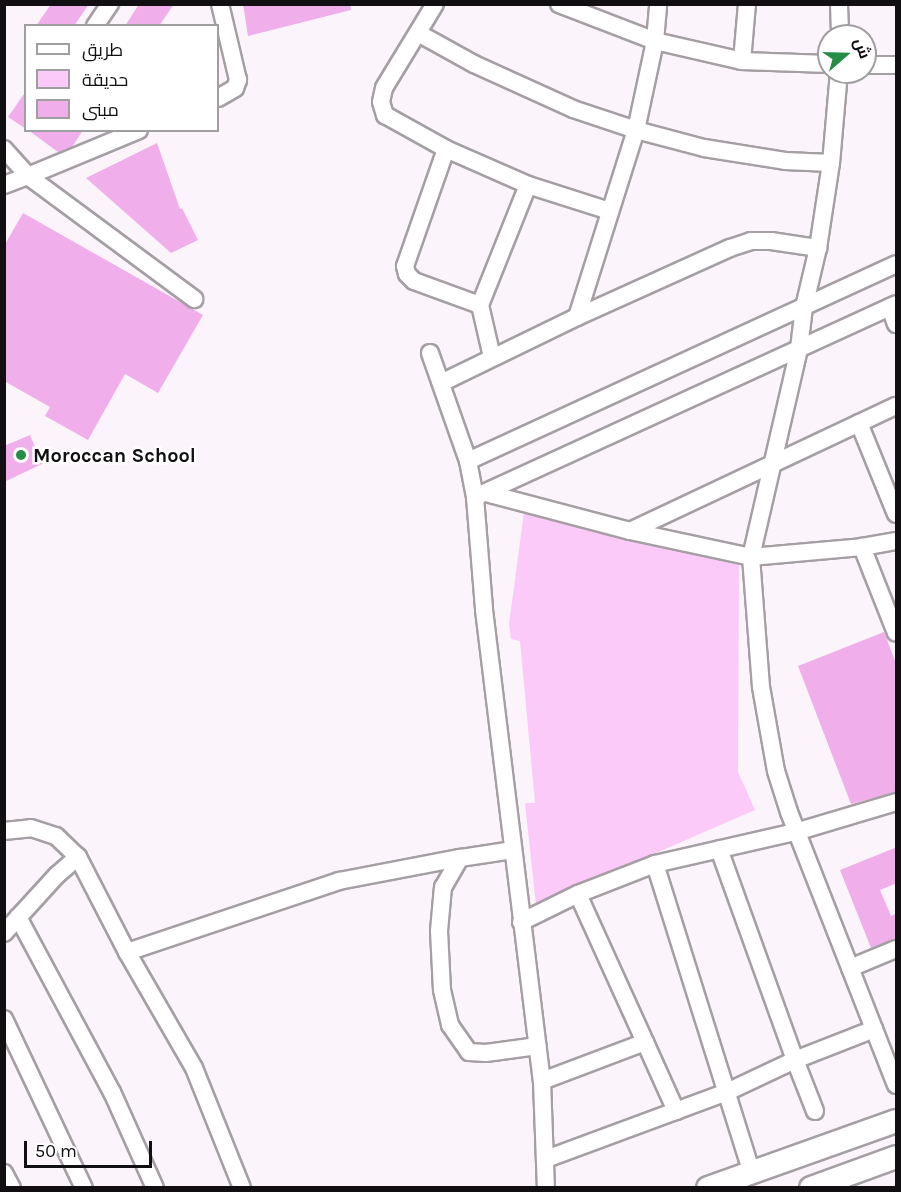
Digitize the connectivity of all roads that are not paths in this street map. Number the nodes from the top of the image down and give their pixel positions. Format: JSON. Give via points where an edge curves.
{"nodes":[{"id":1,"x":110,"y":4,"type":"edge"},
{"id":2,"x":220,"y":4,"type":"edge"},
{"id":3,"x":435,"y":4,"type":"edge"},
{"id":4,"x":558,"y":4,"type":"edge"},
{"id":5,"x":658,"y":4,"type":"edge"},
{"id":6,"x":747,"y":4,"type":"edge"},
{"id":7,"x":839,"y":4,"type":"edge"},
{"id":8,"x":96,"y":24,"type":"edge"},
{"id":9,"x":840,"y":24,"type":"edge"},
{"id":10,"x":418,"y":33,"type":"junction"},
{"id":11,"x":655,"y":40,"type":"junction"},
{"id":12,"x":742,"y":61,"type":"junction"},
{"id":13,"x":817,"y":64,"type":"edge"},
{"id":14,"x":877,"y":64,"type":"edge"},
{"id":15,"x":897,"y":65,"type":"edge"},
{"id":16,"x":838,"y":84,"type":"edge"},
{"id":17,"x":219,"y":97,"type":"edge"},
{"id":18,"x":636,"y":130,"type":"junction"},
{"id":19,"x":134,"y":132,"type":"edge"},
{"id":20,"x":4,"y":149,"type":"edge"},
{"id":21,"x":446,"y":149,"type":"junction"},
{"id":22,"x":831,"y":163,"type":"junction"},
{"id":23,"x":28,"y":176,"type":"junction"},
{"id":24,"x":4,"y":185,"type":"edge"},
{"id":25,"x":528,"y":185,"type":"junction"},
{"id":26,"x":610,"y":211,"type":"junction"},
{"id":27,"x":818,"y":248,"type":"junction"},
{"id":28,"x":897,"y":264,"type":"edge"},
{"id":29,"x":194,"y":299,"type":"dead end"},
{"id":30,"x":480,"y":304,"type":"junction"},
{"id":31,"x":893,"y":306,"type":"edge"},
{"id":32,"x":804,"y":307,"type":"junction"},
{"id":33,"x":577,"y":316,"type":"junction"},
{"id":34,"x":897,"y":324,"type":"edge"},
{"id":35,"x":799,"y":349,"type":"junction"},
{"id":36,"x":430,"y":353,"type":"dead end"},
{"id":37,"x":492,"y":357,"type":"junction"},
{"id":38,"x":441,"y":383,"type":"junction"},
{"id":39,"x":897,"y":406,"type":"edge"},
{"id":40,"x":859,"y":423,"type":"junction"},
{"id":41,"x":468,"y":461,"type":"junction"},
{"id":42,"x":771,"y":463,"type":"junction"},
{"id":43,"x":481,"y":495,"type":"junction"},
{"id":44,"x":897,"y":514,"type":"edge"},
{"id":45,"x":630,"y":531,"type":"junction"},
{"id":46,"x":897,"y":541,"type":"edge"},
{"id":47,"x":862,"y":547,"type":"junction"},
{"id":48,"x":751,"y":557,"type":"junction"},
{"id":49,"x":897,"y":633,"type":"edge"},
{"id":50,"x":897,"y":802,"type":"edge"},
{"id":51,"x":4,"y":831,"type":"edge"},
{"id":52,"x":799,"y":831,"type":"junction"},
{"id":53,"x":719,"y":849,"type":"junction"},
{"id":54,"x":513,"y":850,"type":"junction"},
{"id":55,"x":78,"y":857,"type":"junction"},
{"id":56,"x":460,"y":858,"type":"junction"},
{"id":57,"x":655,"y":864,"type":"junction"},
{"id":58,"x":578,"y":894,"type":"junction"},
{"id":59,"x":18,"y":917,"type":"junction"},
{"id":60,"x":521,"y":922,"type":"junction"},
{"id":61,"x":4,"y":933,"type":"edge"},
{"id":62,"x":897,"y":949,"type":"edge"},
{"id":63,"x":127,"y":952,"type":"junction"},
{"id":64,"x":850,"y":968,"type":"junction"},
{"id":65,"x":4,"y":1019,"type":"edge"},
{"id":66,"x":874,"y":1029,"type":"junction"},
{"id":67,"x":645,"y":1042,"type":"junction"},
{"id":68,"x":538,"y":1046,"type":"junction"},
{"id":69,"x":795,"y":1059,"type":"junction"},
{"id":70,"x":542,"y":1081,"type":"junction"},
{"id":71,"x":897,"y":1085,"type":"edge"},
{"id":72,"x":727,"y":1092,"type":"junction"},
{"id":73,"x":676,"y":1111,"type":"junction"},
{"id":74,"x":814,"y":1111,"type":"dead end"},
{"id":75,"x":897,"y":1121,"type":"edge"},
{"id":76,"x":897,"y":1157,"type":"edge"},
{"id":77,"x":546,"y":1159,"type":"junction"},
{"id":78,"x":4,"y":1173,"type":"edge"},
{"id":79,"x":752,"y":1173,"type":"junction"},
{"id":80,"x":12,"y":1188,"type":"edge"},
{"id":81,"x":84,"y":1188,"type":"edge"},
{"id":82,"x":155,"y":1188,"type":"edge"},
{"id":83,"x":242,"y":1188,"type":"edge"},
{"id":84,"x":546,"y":1188,"type":"edge"},
{"id":85,"x":708,"y":1188,"type":"edge"},
{"id":86,"x":811,"y":1188,"type":"edge"}],
"edges":[{"from":1,"to":8,"type":"street"},
{"from":2,"to":17,"type":"street","via":[[238,80],[235,88]]},
{"from":3,"to":10,"type":"street"},
{"from":4,"to":11,"type":"street"},
{"from":5,"to":11,"type":"street"},
{"from":6,"to":12,"type":"street"},
{"from":7,"to":9,"type":"street"},
{"from":10,"to":18,"type":"street","via":[[474,64],[573,109]]},
{"from":10,"to":21,"type":"street","via":[[384,88],[381,102],[385,115],[392,121]]},
{"from":11,"to":12,"type":"street"},
{"from":11,"to":18,"type":"street"},
{"from":12,"to":13,"type":"street"},
{"from":14,"to":15,"type":"street"},
{"from":16,"to":22,"type":"street"},
{"from":18,"to":22,"type":"street","via":[[704,148],[785,161]]},
{"from":18,"to":26,"type":"street"},
{"from":19,"to":23,"type":"street"},
{"from":20,"to":23,"type":"street"},
{"from":21,"to":25,"type":"street"},
{"from":21,"to":30,"type":"street","via":[[405,266],[414,281]]},
{"from":22,"to":27,"type":"street"},
{"from":23,"to":24,"type":"street"},
{"from":23,"to":29,"type":"street"},
{"from":25,"to":26,"type":"street"},
{"from":25,"to":30,"type":"street"},
{"from":26,"to":33,"type":"street"},
{"from":27,"to":32,"type":"street"},
{"from":27,"to":33,"type":"street","via":[[751,241]]},
{"from":28,"to":32,"type":"street"},
{"from":30,"to":37,"type":"street"},
{"from":31,"to":34,"type":"street"},
{"from":31,"to":35,"type":"street"},
{"from":32,"to":35,"type":"street"},
{"from":32,"to":41,"type":"street"},
{"from":33,"to":37,"type":"street"},
{"from":35,"to":42,"type":"street"},
{"from":35,"to":43,"type":"street"},
{"from":36,"to":38,"type":"street"},
{"from":37,"to":38,"type":"street"},
{"from":38,"to":41,"type":"street"},
{"from":39,"to":40,"type":"street"},
{"from":40,"to":42,"type":"street"},
{"from":40,"to":44,"type":"street"},
{"from":41,"to":43,"type":"street"},
{"from":42,"to":45,"type":"street"},
{"from":42,"to":48,"type":"street"},
{"from":43,"to":45,"type":"street"},
{"from":43,"to":54,"type":"street","via":[[484,610]]},
{"from":45,"to":48,"type":"street"},
{"from":46,"to":47,"type":"street"},
{"from":47,"to":48,"type":"street"},
{"from":47,"to":49,"type":"street"},
{"from":48,"to":52,"type":"street","via":[[768,734],[780,782]]},
{"from":50,"to":52,"type":"street"},
{"from":51,"to":55,"type":"street","via":[[31,828],[56,836]]},
{"from":52,"to":53,"type":"street"},
{"from":52,"to":64,"type":"street"},
{"from":53,"to":57,"type":"street"},
{"from":53,"to":69,"type":"street"},
{"from":54,"to":56,"type":"street"},
{"from":54,"to":60,"type":"street"},
{"from":55,"to":59,"type":"street"},
{"from":55,"to":63,"type":"street"},
{"from":56,"to":63,"type":"street","via":[[339,881]]},
{"from":56,"to":68,"type":"street","via":[[440,898],[442,990],[450,1025],[471,1053]]},
{"from":57,"to":58,"type":"street"},
{"from":57,"to":72,"type":"street"},
{"from":58,"to":60,"type":"street"},
{"from":58,"to":67,"type":"street"},
{"from":59,"to":61,"type":"street"},
{"from":59,"to":82,"type":"street","via":[[112,1092]]},
{"from":60,"to":68,"type":"street"},
{"from":62,"to":64,"type":"street"},
{"from":63,"to":83,"type":"street","via":[[194,1068]]},
{"from":64,"to":66,"type":"street"},
{"from":65,"to":81,"type":"street"},
{"from":66,"to":69,"type":"street"},
{"from":66,"to":71,"type":"street"},
{"from":67,"to":70,"type":"street"},
{"from":67,"to":73,"type":"street"},
{"from":68,"to":70,"type":"street"},
{"from":69,"to":72,"type":"street"},
{"from":69,"to":74,"type":"street"},
{"from":70,"to":77,"type":"street"},
{"from":72,"to":73,"type":"street"},
{"from":72,"to":79,"type":"street"},
{"from":73,"to":77,"type":"street"},
{"from":75,"to":79,"type":"street"},
{"from":76,"to":86,"type":"street"},
{"from":77,"to":84,"type":"street"},
{"from":78,"to":80,"type":"street"},
{"from":79,"to":85,"type":"street"}]}
